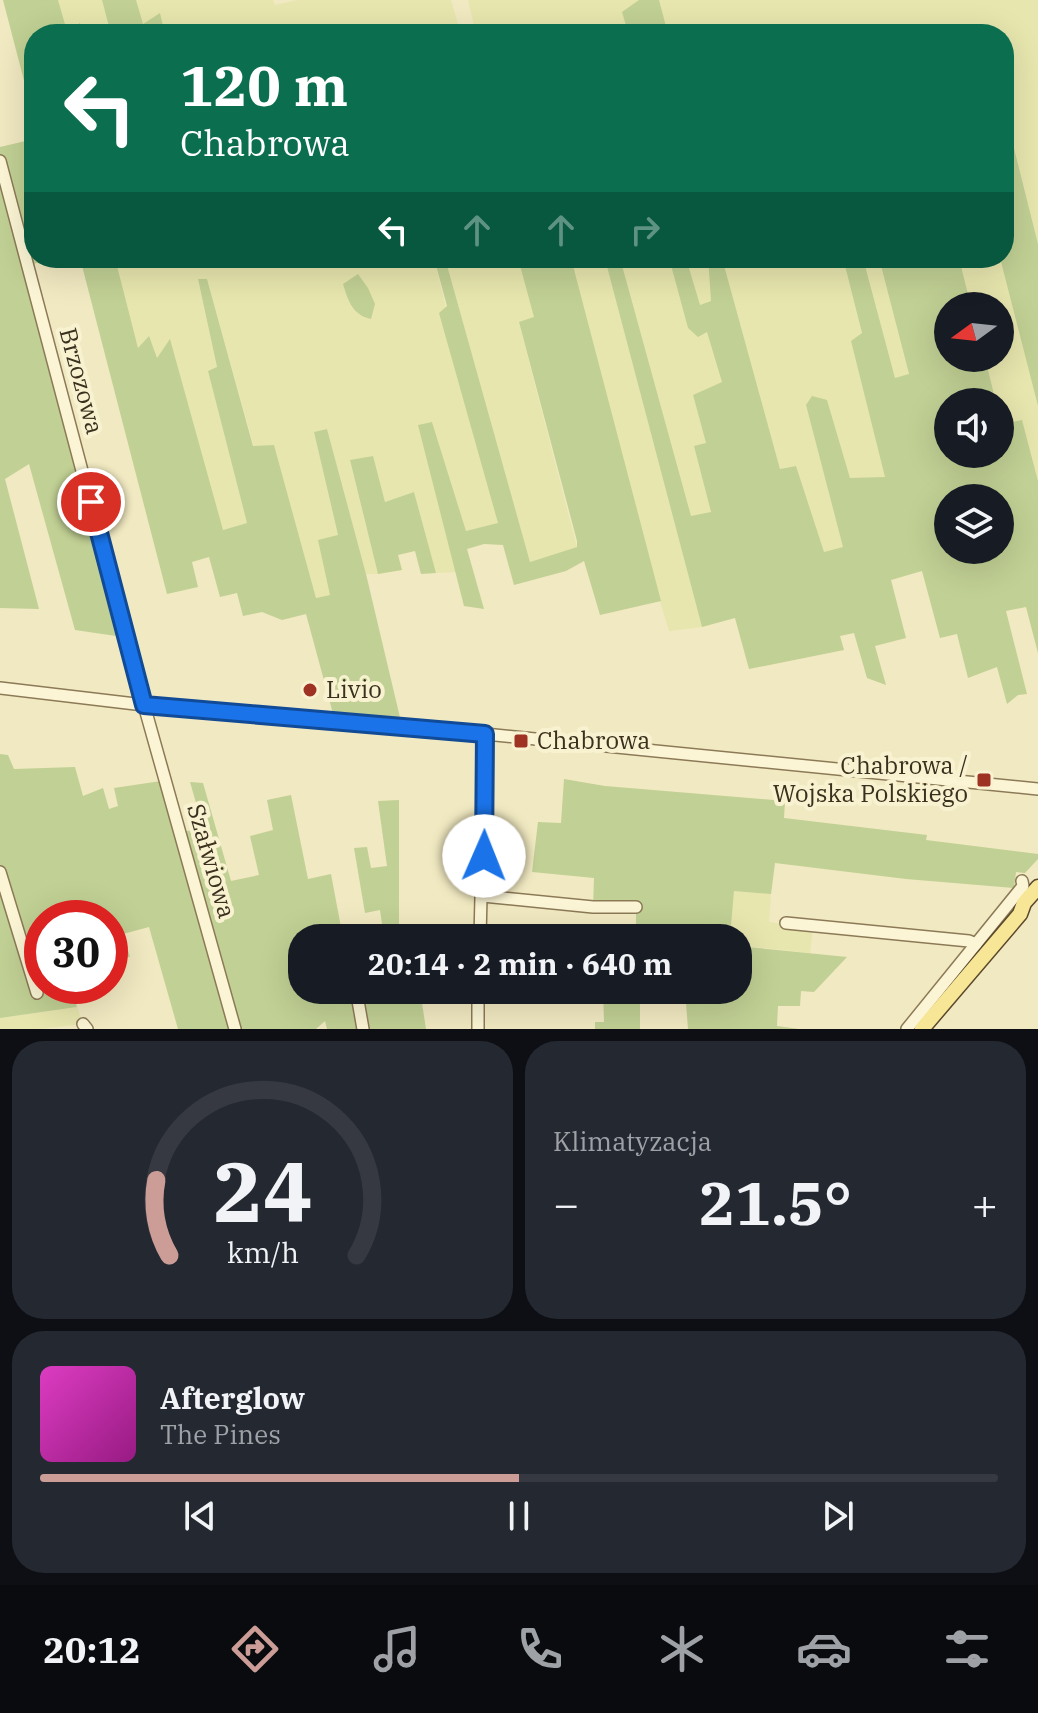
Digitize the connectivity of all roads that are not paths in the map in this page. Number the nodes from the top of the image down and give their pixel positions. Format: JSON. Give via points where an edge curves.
{"nodes":[{"id":1,"x":0,"y":161,"type":"edge"},
{"id":2,"x":24,"y":252,"type":"edge"},
{"id":3,"x":28,"y":268,"type":"edge"},
{"id":4,"x":0,"y":688,"type":"edge"},
{"id":5,"x":144,"y":705,"type":"junction"},
{"id":6,"x":485,"y":734,"type":"junction"},
{"id":7,"x":1038,"y":789,"type":"edge"},
{"id":8,"x":0,"y":872,"type":"edge"},
{"id":9,"x":1022,"y":881,"type":"dead end"},
{"id":10,"x":1038,"y":887,"type":"edge"},
{"id":11,"x":483,"y":896,"type":"junction"},
{"id":12,"x":636,"y":907,"type":"dead end"},
{"id":13,"x":786,"y":923,"type":"dead end"},
{"id":14,"x":481,"y":924,"type":"edge"},
{"id":15,"x":976,"y":944,"type":"junction"},
{"id":16,"x":24,"y":950,"type":"edge"},
{"id":17,"x":359,"y":1004,"type":"edge"},
{"id":18,"x":478,"y":1004,"type":"edge"},
{"id":19,"x":235,"y":1029,"type":"edge"},
{"id":20,"x":363,"y":1029,"type":"edge"},
{"id":21,"x":478,"y":1029,"type":"edge"},
{"id":22,"x":907,"y":1029,"type":"edge"},
{"id":23,"x":922,"y":1029,"type":"edge"}],
"edges":[{"from":1,"to":2,"type":"street","name":"Brzozowa"},
{"from":3,"to":5,"type":"street","name":"Brzozowa"},
{"from":4,"to":5,"type":"street"},
{"from":5,"to":6,"type":"street"},
{"from":5,"to":19,"type":"street","name":"Szałwiowa"},
{"from":6,"to":7,"type":"street"},
{"from":6,"to":11,"type":"street"},
{"from":8,"to":16,"type":"street"},
{"from":9,"to":15,"type":"street"},
{"from":10,"to":23,"type":"main road"},
{"from":11,"to":12,"type":"street"},
{"from":11,"to":14,"type":"street"},
{"from":13,"to":15,"type":"street"},
{"from":15,"to":22,"type":"street"},
{"from":17,"to":20,"type":"street"},
{"from":18,"to":21,"type":"street"}]}
